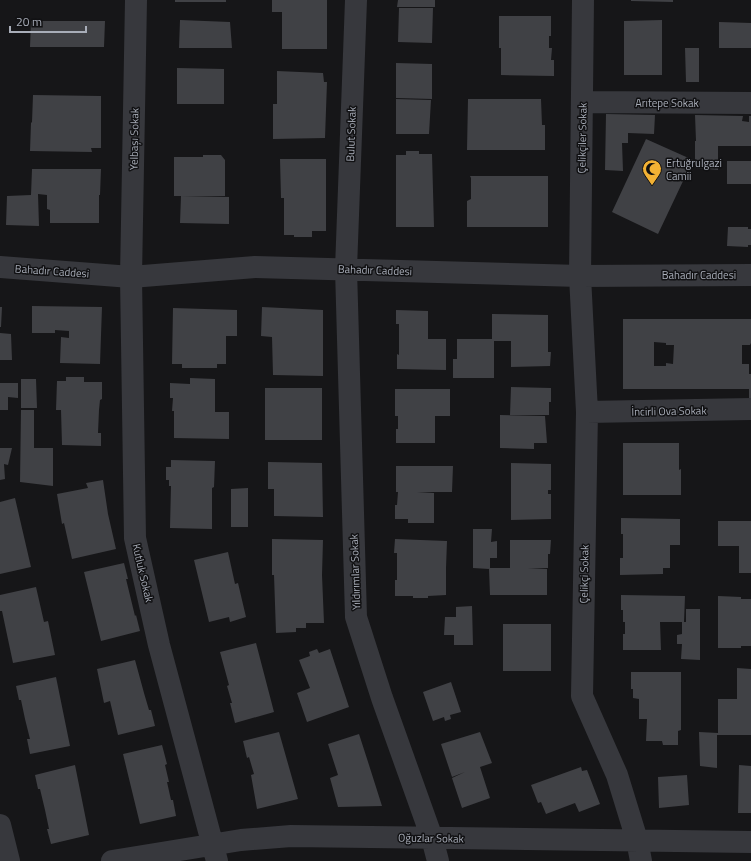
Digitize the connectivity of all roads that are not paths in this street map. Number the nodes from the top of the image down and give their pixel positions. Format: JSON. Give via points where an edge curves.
{"nodes":[{"id":1,"x":136,"y":0,"type":"edge"},
{"id":2,"x":356,"y":0,"type":"edge"},
{"id":3,"x":583,"y":0,"type":"edge"},
{"id":4,"x":582,"y":102,"type":"junction"},
{"id":5,"x":751,"y":103,"type":"edge"},
{"id":6,"x":0,"y":267,"type":"edge"},
{"id":7,"x":346,"y":269,"type":"junction"},
{"id":8,"x":751,"y":275,"type":"edge"},
{"id":9,"x":580,"y":276,"type":"junction"},
{"id":10,"x":131,"y":277,"type":"junction"},
{"id":11,"x":751,"y":409,"type":"edge"},
{"id":12,"x":587,"y":412,"type":"junction"},
{"id":13,"x":0,"y":825,"type":"edge"},
{"id":14,"x":432,"y":838,"type":"junction"},
{"id":15,"x":637,"y":840,"type":"junction"},
{"id":16,"x":751,"y":842,"type":"edge"},
{"id":17,"x":215,"y":853,"type":"edge"},
{"id":18,"x":9,"y":861,"type":"edge"},
{"id":19,"x":112,"y":861,"type":"edge"},
{"id":20,"x":438,"y":861,"type":"edge"},
{"id":21,"x":641,"y":861,"type":"edge"}],
"edges":[{"from":1,"to":10,"type":"street","name":"Yelbaşı Sokak"},
{"from":2,"to":7,"type":"street","name":"Bulut Sokak"},
{"from":3,"to":4,"type":"street","name":"Çelikçiler Sokak"},
{"from":4,"to":5,"type":"street","name":"Arıtepe Sokak"},
{"from":4,"to":9,"type":"street","name":"Çelikçiler Sokak"},
{"from":6,"to":10,"type":"street","name":"Bahadır Caddesi"},
{"from":7,"to":9,"type":"street","name":"Bahadır Caddesi"},
{"from":7,"to":10,"type":"street","name":"Bahadır Caddesi","via":[[255,267]]},
{"from":7,"to":14,"type":"street","name":"Yıldırımlar Sokak","via":[[356,617]]},
{"from":8,"to":9,"type":"street","name":"Bahadır Caddesi"},
{"from":9,"to":12,"type":"street","name":"Çelikçi Sokak"},
{"from":10,"to":17,"type":"street","name":"Kutluk Sokak","via":[[135,538],[159,645]]},
{"from":11,"to":12,"type":"street","name":"İncirli Ova Sokak"},
{"from":12,"to":15,"type":"street","name":"Çelikçi Sokak","via":[[582,696],[617,775]]},
{"from":13,"to":18,"type":"street"},
{"from":14,"to":15,"type":"street","name":"Oğuzlar Sokak"},
{"from":14,"to":17,"type":"street","name":"Oğuzlar Sokak","via":[[291,836],[241,840]]},
{"from":14,"to":20,"type":"street","name":"Yıldırımlar Sokak"},
{"from":15,"to":16,"type":"street","name":"Oğuzlar Sokak"},
{"from":15,"to":21,"type":"street","name":"Çelikçi Sokak"},
{"from":17,"to":19,"type":"street","name":"Oğuzlar Sokak"}]}
